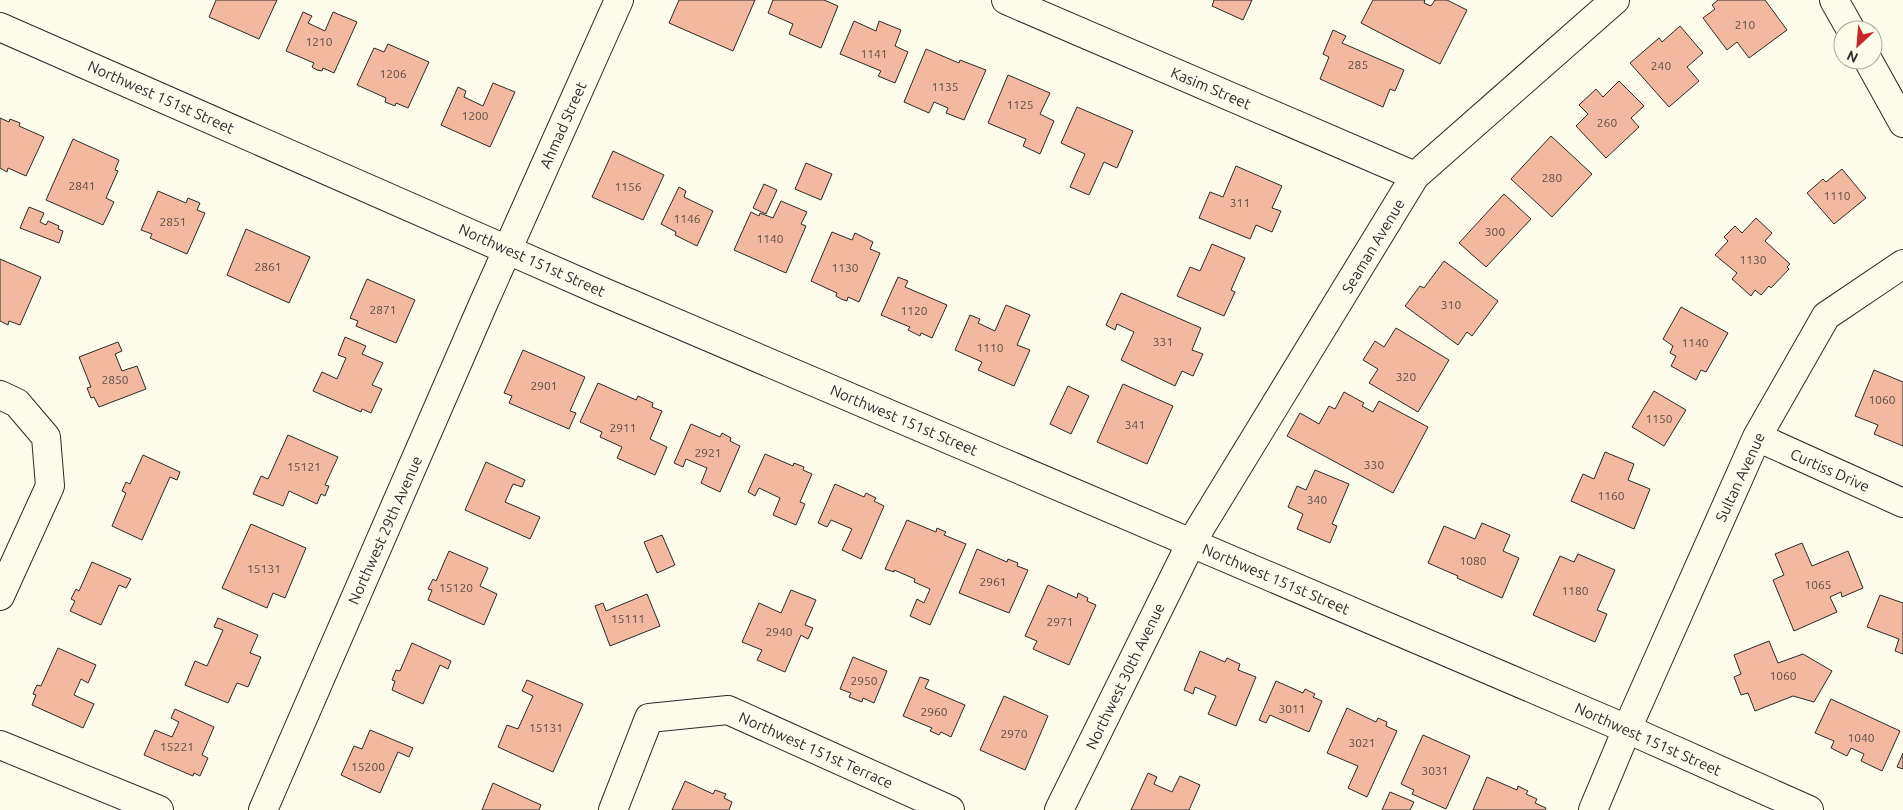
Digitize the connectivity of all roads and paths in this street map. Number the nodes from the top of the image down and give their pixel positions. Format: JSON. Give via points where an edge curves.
{"nodes":[{"id":1,"x":619,"y":0,"type":"edge"},
{"id":2,"x":1006,"y":0,"type":"edge"},
{"id":3,"x":1615,"y":0,"type":"edge"},
{"id":4,"x":1834,"y":0,"type":"edge"},
{"id":5,"x":1845,"y":20,"type":"edge"},
{"id":6,"x":0,"y":27,"type":"edge"},
{"id":7,"x":1874,"y":70,"type":"edge"},
{"id":8,"x":1903,"y":123,"type":"edge"},
{"id":9,"x":1415,"y":176,"type":"junction"},
{"id":10,"x":508,"y":250,"type":"junction"},
{"id":11,"x":1903,"y":264,"type":"edge"},
{"id":12,"x":0,"y":395,"type":"edge"},
{"id":13,"x":1757,"y":437,"type":"junction"},
{"id":14,"x":1903,"y":503,"type":"edge"},
{"id":15,"x":1191,"y":543,"type":"junction"},
{"id":16,"x":0,"y":596,"type":"edge"},
{"id":17,"x":1627,"y":729,"type":"junction"},
{"id":18,"x":0,"y":745,"type":"edge"},
{"id":19,"x":159,"y":810,"type":"edge"},
{"id":20,"x":263,"y":810,"type":"edge"},
{"id":21,"x":613,"y":810,"type":"edge"},
{"id":22,"x":950,"y":810,"type":"edge"},
{"id":23,"x":1059,"y":810,"type":"edge"},
{"id":24,"x":1593,"y":810,"type":"edge"},
{"id":25,"x":1809,"y":810,"type":"edge"}],
"edges":[{"from":1,"to":10,"type":"street","name":"Ahmad Street"},
{"from":2,"to":9,"type":"street","name":"Kasim Street"},
{"from":3,"to":9,"type":"street","name":"Seaman Avenue"},
{"from":4,"to":5,"type":"street"},
{"from":6,"to":10,"type":"street","name":"Northwest 151st Street"},
{"from":7,"to":8,"type":"street"},
{"from":9,"to":15,"type":"street","name":"Seaman Avenue"},
{"from":10,"to":15,"type":"street","name":"Northwest 151st Street"},
{"from":10,"to":20,"type":"street","name":"Northwest 29th Avenue"},
{"from":11,"to":13,"type":"street","name":"Sultan Avenue","via":[[1826,316]]},
{"from":12,"to":16,"type":"street","via":[[17,403],[46,437],[50,486]]},
{"from":13,"to":14,"type":"street","name":"Curtiss Drive"},
{"from":13,"to":17,"type":"street","name":"Sultan Avenue"},
{"from":15,"to":17,"type":"street","name":"Northwest 151st Street"},
{"from":15,"to":23,"type":"street","name":"Northwest 30th Avenue"},
{"from":17,"to":24,"type":"street","name":"Sultan Avenue"},
{"from":17,"to":25,"type":"street","name":"Northwest 151st Street"},
{"from":18,"to":19,"type":"street"},
{"from":21,"to":22,"type":"street","name":"Northwest 151st Terrace","via":[[649,718],[728,710]]}]}
